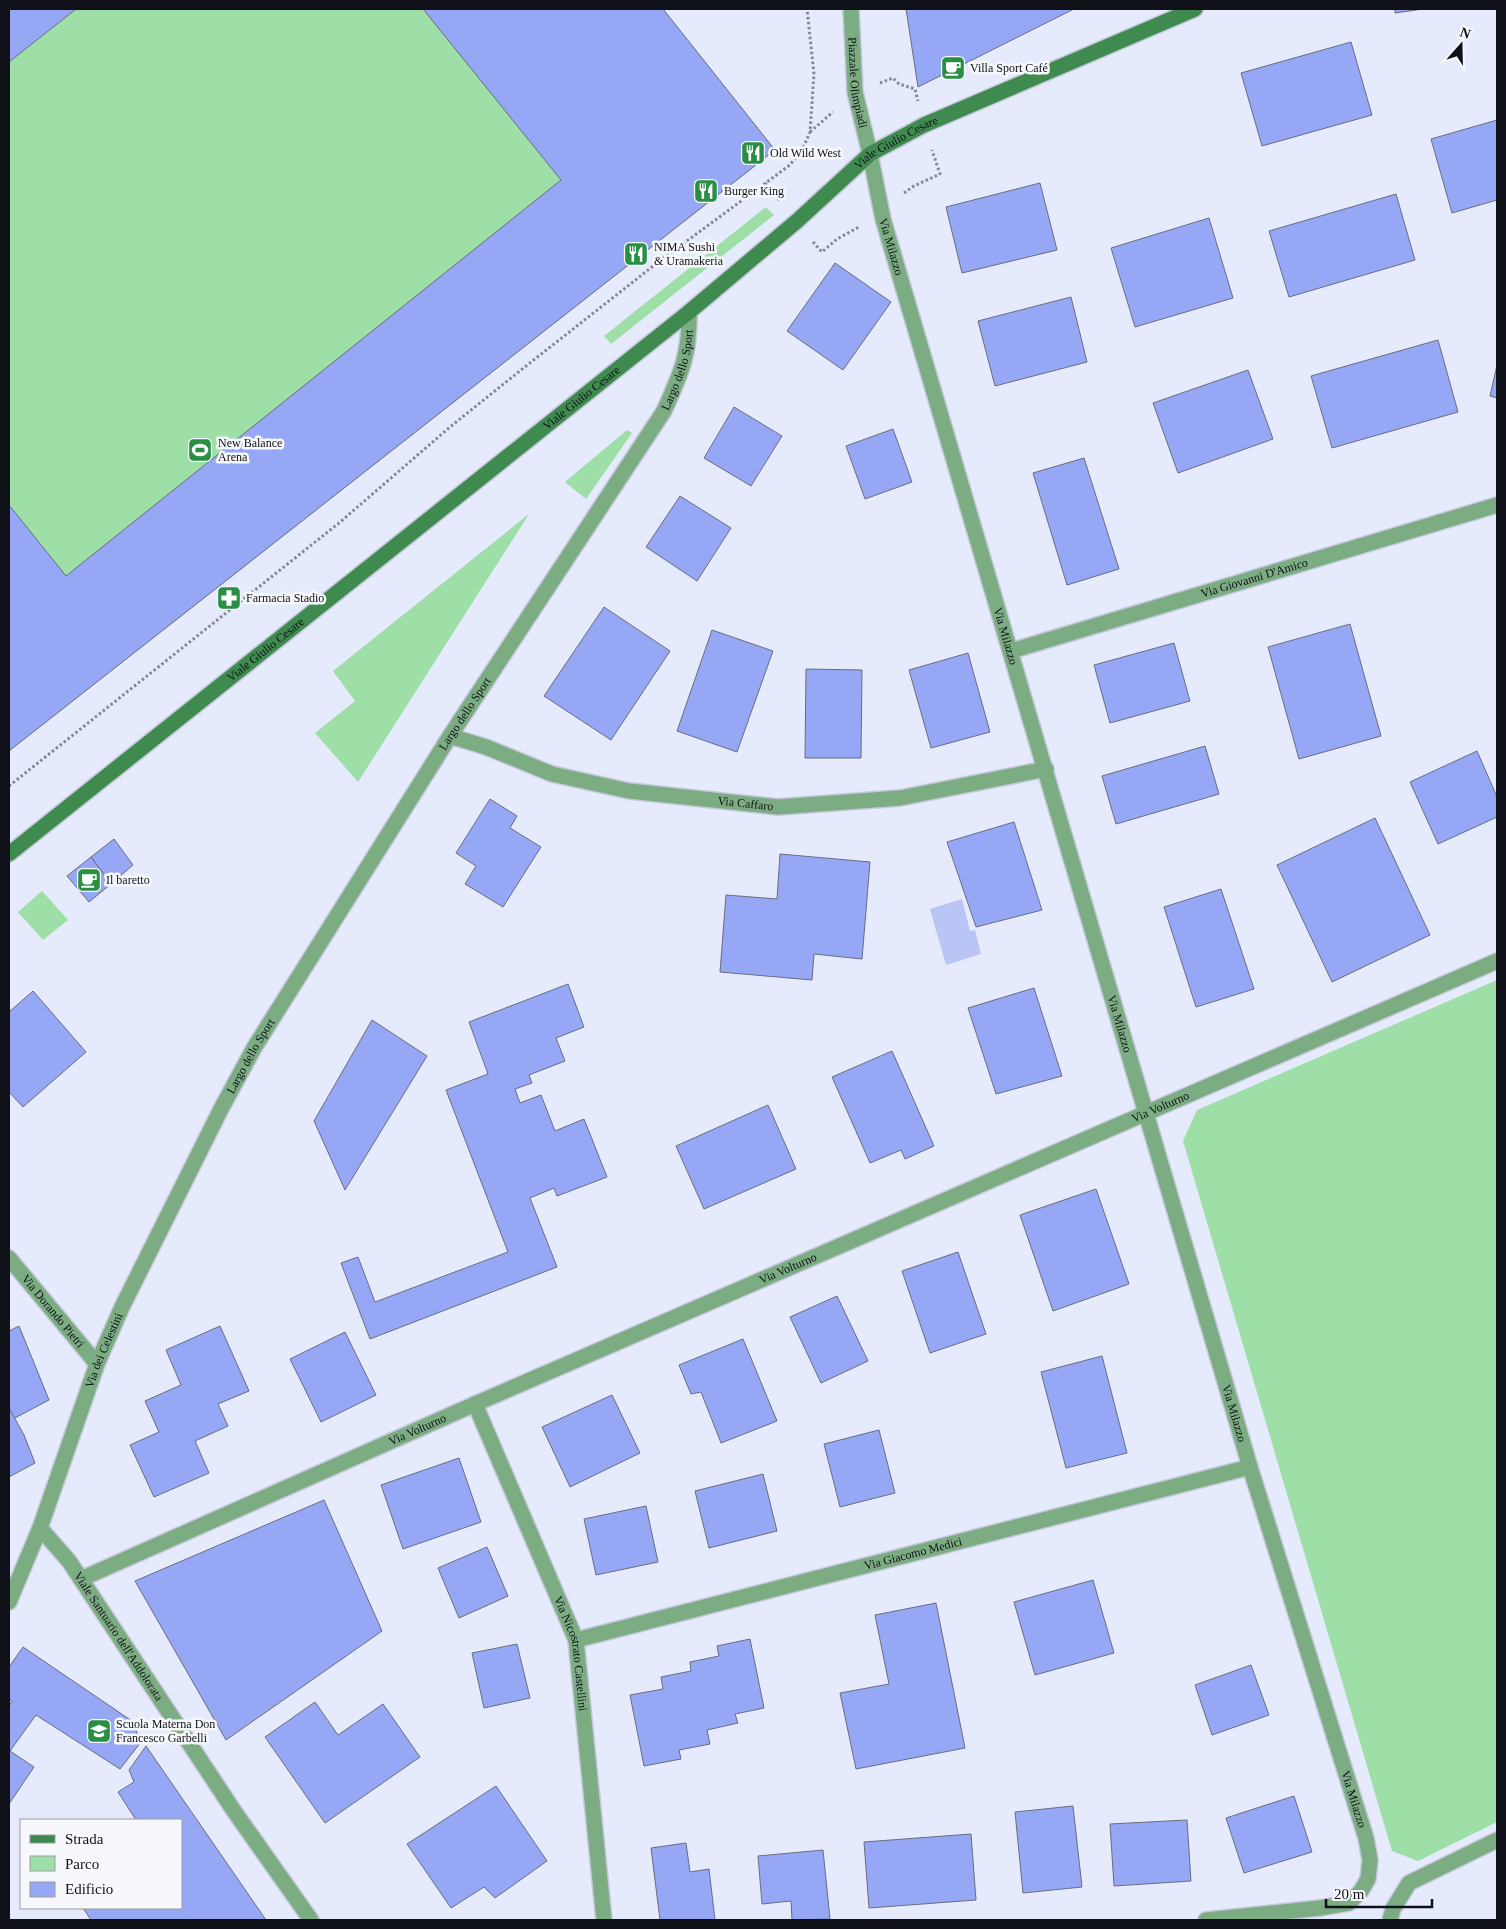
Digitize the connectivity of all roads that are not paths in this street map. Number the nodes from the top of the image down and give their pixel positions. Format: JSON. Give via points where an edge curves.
{"nodes":[{"id":1,"x":851,"y":9,"type":"edge"},
{"id":2,"x":1195,"y":9,"type":"edge"},
{"id":3,"x":870,"y":154,"type":"junction"},
{"id":4,"x":689,"y":312,"type":"junction"},
{"id":5,"x":1497,"y":505,"type":"edge"},
{"id":6,"x":1011,"y":651,"type":"junction"},
{"id":7,"x":450,"y":736,"type":"junction"},
{"id":8,"x":1046,"y":768,"type":"junction"},
{"id":9,"x":9,"y":854,"type":"edge"},
{"id":10,"x":1497,"y":961,"type":"edge"},
{"id":11,"x":221,"y":1109,"type":"joint"},
{"id":12,"x":1147,"y":1114,"type":"junction"},
{"id":13,"x":9,"y":1258,"type":"edge"},
{"id":14,"x":97,"y":1364,"type":"junction"},
{"id":15,"x":475,"y":1404,"type":"junction"},
{"id":16,"x":1250,"y":1467,"type":"junction"},
{"id":17,"x":40,"y":1528,"type":"junction"},
{"id":18,"x":81,"y":1579,"type":"junction"},
{"id":19,"x":9,"y":1602,"type":"edge"},
{"id":20,"x":576,"y":1640,"type":"junction"},
{"id":21,"x":1497,"y":1840,"type":"edge"},
{"id":22,"x":1392,"y":1914,"type":"edge"},
{"id":23,"x":311,"y":1920,"type":"edge"},
{"id":24,"x":604,"y":1920,"type":"edge"},
{"id":25,"x":1206,"y":1920,"type":"edge"}],
"edges":[{"from":1,"to":3,"type":"street","name":"Piazzale Olimpiadi","via":[[855,92]]},
{"from":2,"to":3,"type":"street","name":"Viale Giulio Cesare","via":[[924,125]]},
{"from":3,"to":4,"type":"street","name":"Viale Giulio Cesare"},
{"from":3,"to":6,"type":"street","name":"Via Milazzo","via":[[883,219]]},
{"from":4,"to":7,"type":"street","name":"Largo dello Sport","via":[[689,340],[682,370],[664,412]]},
{"from":4,"to":9,"type":"street","name":"Viale Giulio Cesare"},
{"from":5,"to":6,"type":"street","name":"Via Giovanni D'Amico"},
{"from":6,"to":8,"type":"street","name":"Via Milazzo"},
{"from":7,"to":8,"type":"street","name":"Via Caffaro","via":[[552,774],[630,791],[778,807],[900,798]]},
{"from":7,"to":11,"type":"street","name":"Largo dello Sport","via":[[254,1048]]},
{"from":8,"to":12,"type":"street","name":"Via Milazzo"},
{"from":10,"to":12,"type":"street","name":"Via Volturno"},
{"from":11,"to":14,"type":"street","name":"Via dei Celestini"},
{"from":12,"to":15,"type":"street","name":"Via Volturno"},
{"from":12,"to":16,"type":"street","name":"Via Milazzo"},
{"from":13,"to":14,"type":"street","name":"Via Dorando Pietri"},
{"from":14,"to":17,"type":"street","name":"Via dei Celestini"},
{"from":15,"to":18,"type":"street","name":"Via Volturno"},
{"from":15,"to":20,"type":"street","name":"Via Nicostrato Castellini"},
{"from":16,"to":20,"type":"street","name":"Via Giacomo Medici"},
{"from":16,"to":25,"type":"street","name":"Via Milazzo","via":[[1366,1838],[1370,1860],[1368,1879],[1349,1902]]},
{"from":17,"to":18,"type":"street","name":"Viale Santuario dell'Addolorata"},
{"from":17,"to":19,"type":"street","name":"Via dei Celestini"},
{"from":18,"to":23,"type":"street","name":"Viale Santuario dell'Addolorata","via":[[234,1811]]},
{"from":20,"to":24,"type":"street","name":"Via Nicostrato Castellini"},
{"from":21,"to":22,"type":"street","via":[[1409,1883]]}]}
